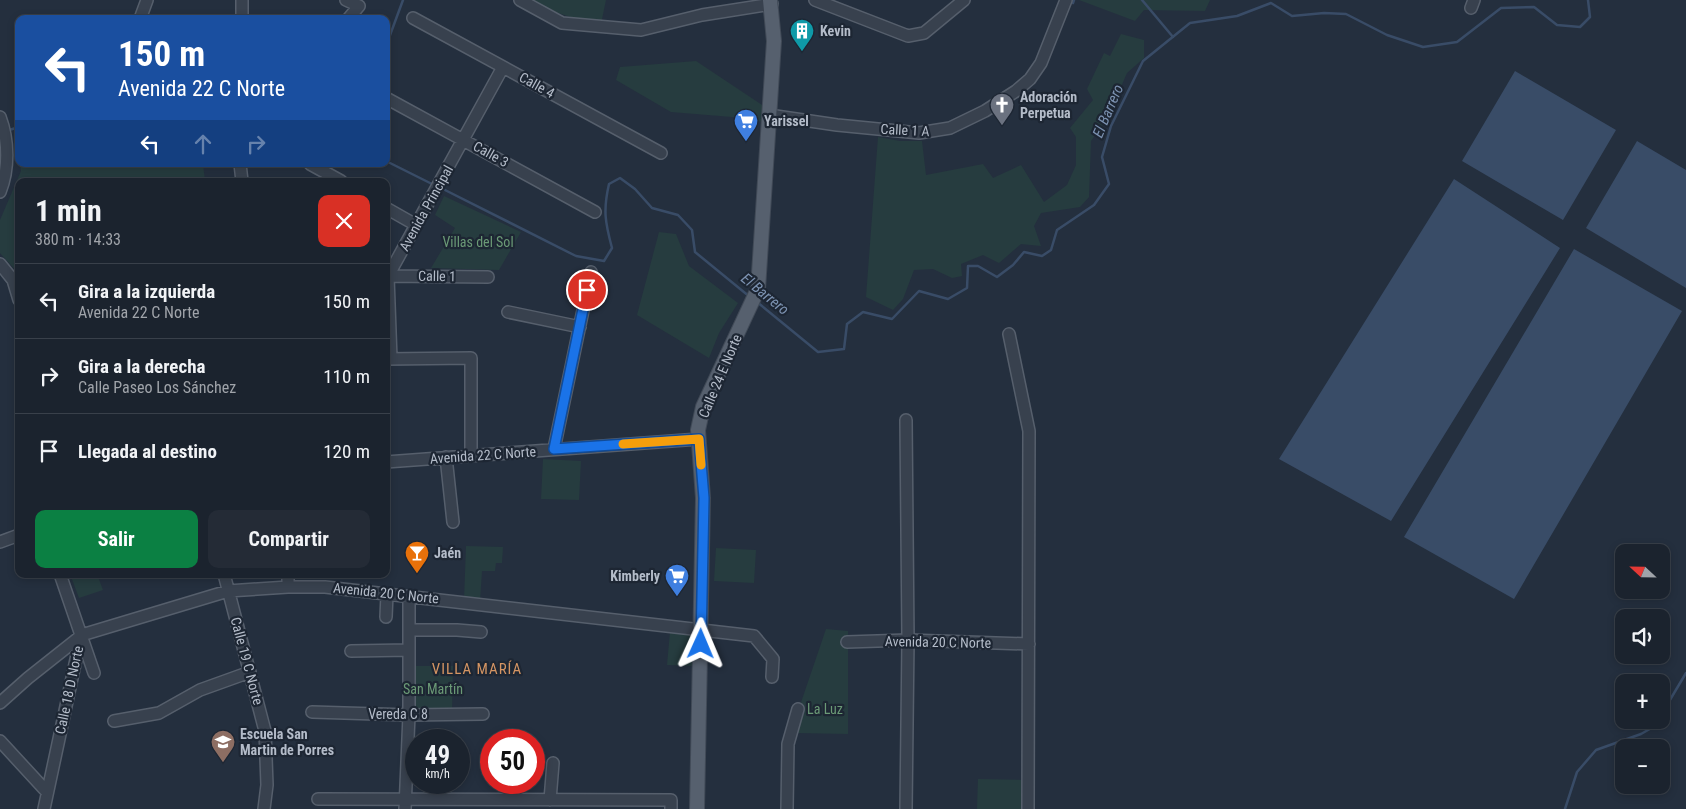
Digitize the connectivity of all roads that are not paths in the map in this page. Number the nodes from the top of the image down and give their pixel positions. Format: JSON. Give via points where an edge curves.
{"nodes":[{"id":1,"x":147,"y":0,"type":"edge"},
{"id":2,"x":242,"y":0,"type":"edge"},
{"id":3,"x":346,"y":0,"type":"edge"},
{"id":4,"x":520,"y":0,"type":"edge"},
{"id":5,"x":815,"y":0,"type":"edge"},
{"id":6,"x":964,"y":0,"type":"edge"},
{"id":7,"x":1066,"y":0,"type":"edge"},
{"id":8,"x":771,"y":2,"type":"edge"},
{"id":9,"x":141,"y":15,"type":"edge"},
{"id":10,"x":242,"y":15,"type":"edge"},
{"id":11,"x":351,"y":15,"type":"edge"},
{"id":12,"x":413,"y":18,"type":"dead end"},
{"id":13,"x":503,"y":67,"type":"junction"},
{"id":14,"x":390,"y":100,"type":"edge"},
{"id":15,"x":768,"y":115,"type":"junction"},
{"id":16,"x":1,"y":120,"type":"edge"},
{"id":17,"x":464,"y":139,"type":"junction"},
{"id":18,"x":661,"y":153,"type":"dead end"},
{"id":19,"x":315,"y":167,"type":"edge"},
{"id":20,"x":336,"y":178,"type":"edge"},
{"id":21,"x":0,"y":192,"type":"edge"},
{"id":22,"x":390,"y":210,"type":"edge"},
{"id":23,"x":595,"y":212,"type":"dead end"},
{"id":24,"x":416,"y":225,"type":"junction"},
{"id":25,"x":0,"y":264,"type":"edge"},
{"id":26,"x":390,"y":271,"type":"edge"},
{"id":27,"x":591,"y":272,"type":"dead end"},
{"id":28,"x":390,"y":276,"type":"edge"},
{"id":29,"x":488,"y":277,"type":"dead end"},
{"id":30,"x":15,"y":287,"type":"edge"},
{"id":31,"x":508,"y":312,"type":"dead end"},
{"id":32,"x":580,"y":327,"type":"junction"},
{"id":33,"x":1008,"y":334,"type":"dead end"},
{"id":34,"x":390,"y":359,"type":"edge"},
{"id":35,"x":906,"y":420,"type":"dead end"},
{"id":36,"x":699,"y":439,"type":"junction"},
{"id":37,"x":554,"y":449,"type":"junction"},
{"id":38,"x":471,"y":456,"type":"junction"},
{"id":39,"x":446,"y":457,"type":"junction"},
{"id":40,"x":390,"y":462,"type":"edge"},
{"id":41,"x":453,"y":522,"type":"dead end"},
{"id":42,"x":15,"y":536,"type":"edge"},
{"id":43,"x":0,"y":542,"type":"edge"},
{"id":44,"x":61,"y":578,"type":"edge"},
{"id":45,"x":225,"y":578,"type":"edge"},
{"id":46,"x":288,"y":578,"type":"edge"},
{"id":47,"x":288,"y":586,"type":"junction"},
{"id":48,"x":228,"y":592,"type":"junction"},
{"id":49,"x":387,"y":594,"type":"junction"},
{"id":50,"x":409,"y":596,"type":"junction"},
{"id":51,"x":386,"y":617,"type":"dead end"},
{"id":52,"x":409,"y":630,"type":"junction"},
{"id":53,"x":701,"y":630,"type":"junction"},
{"id":54,"x":481,"y":632,"type":"dead end"},
{"id":55,"x":80,"y":636,"type":"junction"},
{"id":56,"x":908,"y":640,"type":"junction"},
{"id":57,"x":847,"y":642,"type":"dead end"},
{"id":58,"x":1029,"y":644,"type":"junction"},
{"id":59,"x":409,"y":650,"type":"junction"},
{"id":60,"x":351,"y":651,"type":"dead end"},
{"id":61,"x":250,"y":672,"type":"junction"},
{"id":62,"x":94,"y":673,"type":"dead end"},
{"id":63,"x":772,"y":677,"type":"dead end"},
{"id":64,"x":0,"y":703,"type":"edge"},
{"id":65,"x":798,"y":709,"type":"dead end"},
{"id":66,"x":312,"y":712,"type":"dead end"},
{"id":67,"x":409,"y":714,"type":"junction"},
{"id":68,"x":483,"y":714,"type":"dead end"},
{"id":69,"x":114,"y":721,"type":"dead end"},
{"id":70,"x":0,"y":741,"type":"edge"},
{"id":71,"x":553,"y":763,"type":"dead end"},
{"id":72,"x":47,"y":792,"type":"junction"},
{"id":73,"x":318,"y":799,"type":"dead end"},
{"id":74,"x":550,"y":800,"type":"junction"},
{"id":75,"x":581,"y":804,"type":"edge"},
{"id":76,"x":406,"y":805,"type":"edge"},
{"id":77,"x":495,"y":805,"type":"edge"},
{"id":78,"x":671,"y":805,"type":"edge"},
{"id":79,"x":44,"y":809,"type":"edge"},
{"id":80,"x":264,"y":809,"type":"edge"},
{"id":81,"x":697,"y":809,"type":"edge"},
{"id":82,"x":787,"y":809,"type":"edge"},
{"id":83,"x":906,"y":809,"type":"edge"},
{"id":84,"x":1028,"y":809,"type":"edge"}],
"edges":[{"from":1,"to":9,"type":"street"},
{"from":2,"to":10,"type":"street"},
{"from":3,"to":11,"type":"street","via":[[358,6]]},
{"from":4,"to":8,"type":"street","via":[[562,23],[641,30]]},
{"from":5,"to":6,"type":"street","via":[[908,36],[924,33]]},
{"from":7,"to":15,"type":"street","name":"Calle 1 A","via":[[1041,63],[1030,79],[985,111],[950,128],[919,132]]},
{"from":8,"to":15,"type":"main road","name":"Calle 24 E Norte","via":[[774,41]]},
{"from":12,"to":13,"type":"street","name":"Calle 4"},
{"from":13,"to":17,"type":"street","name":"Avenida Principal"},
{"from":13,"to":18,"type":"street","name":"Calle 4"},
{"from":14,"to":17,"type":"street","name":"Calle 3"},
{"from":15,"to":36,"type":"main road","name":"Calle 24 E Norte","via":[[758,289],[703,407]]},
{"from":16,"to":21,"type":"street","via":[[6,142],[6,174]]},
{"from":17,"to":23,"type":"street","name":"Calle 3"},
{"from":17,"to":24,"type":"street","name":"Avenida Principal"},
{"from":19,"to":20,"type":"street"},
{"from":22,"to":24,"type":"street"},
{"from":24,"to":26,"type":"street","name":"Avenida Principal"},
{"from":25,"to":30,"type":"street"},
{"from":27,"to":32,"type":"street"},
{"from":28,"to":29,"type":"street","name":"Calle 1"},
{"from":31,"to":32,"type":"street"},
{"from":32,"to":37,"type":"street"},
{"from":33,"to":58,"type":"street","via":[[1029,431]]},
{"from":34,"to":38,"type":"street","via":[[471,358]]},
{"from":35,"to":56,"type":"street"},
{"from":36,"to":37,"type":"street","name":"Avenida 22 C Norte"},
{"from":36,"to":53,"type":"main road","name":"Calle 24 E Norte","via":[[704,498]]},
{"from":37,"to":38,"type":"street","name":"Avenida 22 C Norte"},
{"from":38,"to":39,"type":"street","name":"Avenida 22 C Norte"},
{"from":39,"to":40,"type":"street","name":"Avenida 22 C Norte"},
{"from":39,"to":41,"type":"street"},
{"from":42,"to":43,"type":"street"},
{"from":44,"to":55,"type":"street","name":"Calle 18 D Norte"},
{"from":45,"to":48,"type":"street","name":"Calle 19 C Norte"},
{"from":46,"to":47,"type":"street"},
{"from":47,"to":48,"type":"street","name":"Avenida 20 C Norte"},
{"from":47,"to":49,"type":"street","name":"Avenida 20 C Norte"},
{"from":48,"to":55,"type":"street","name":"Avenida 20 C Norte"},
{"from":48,"to":61,"type":"street","name":"Calle 19 C Norte"},
{"from":49,"to":50,"type":"street","name":"Avenida 20 C Norte"},
{"from":49,"to":51,"type":"street"},
{"from":50,"to":52,"type":"street"},
{"from":50,"to":53,"type":"street","name":"Avenida 20 C Norte"},
{"from":52,"to":54,"type":"street"},
{"from":52,"to":59,"type":"street"},
{"from":53,"to":63,"type":"street","name":"Avenida 20 C Norte","via":[[754,636],[773,659]]},
{"from":53,"to":81,"type":"main road","name":"Calle 24 E Norte"},
{"from":55,"to":62,"type":"street"},
{"from":55,"to":64,"type":"street","name":"Avenida 20 C Norte"},
{"from":55,"to":72,"type":"street","name":"Calle 18 D Norte"},
{"from":56,"to":57,"type":"street","name":"Avenida 20 C Norte"},
{"from":56,"to":58,"type":"street","name":"Avenida 20 C Norte"},
{"from":56,"to":83,"type":"street"},
{"from":58,"to":84,"type":"street"},
{"from":59,"to":60,"type":"street"},
{"from":59,"to":67,"type":"street"},
{"from":61,"to":69,"type":"street","via":[[200,690],[159,713]]},
{"from":61,"to":80,"type":"street","name":"Calle 19 C Norte","via":[[265,730],[267,785]]},
{"from":65,"to":82,"type":"street","via":[[788,744]]},
{"from":66,"to":67,"type":"street","name":"Vereda C 8"},
{"from":67,"to":68,"type":"street","name":"Vereda C 8"},
{"from":67,"to":76,"type":"street"},
{"from":70,"to":72,"type":"street"},
{"from":71,"to":74,"type":"street"},
{"from":72,"to":79,"type":"street","name":"Calle 18 D Norte"},
{"from":73,"to":76,"type":"street"},
{"from":74,"to":75,"type":"street"},
{"from":74,"to":77,"type":"street"},
{"from":75,"to":78,"type":"street"},
{"from":76,"to":77,"type":"street"}]}
